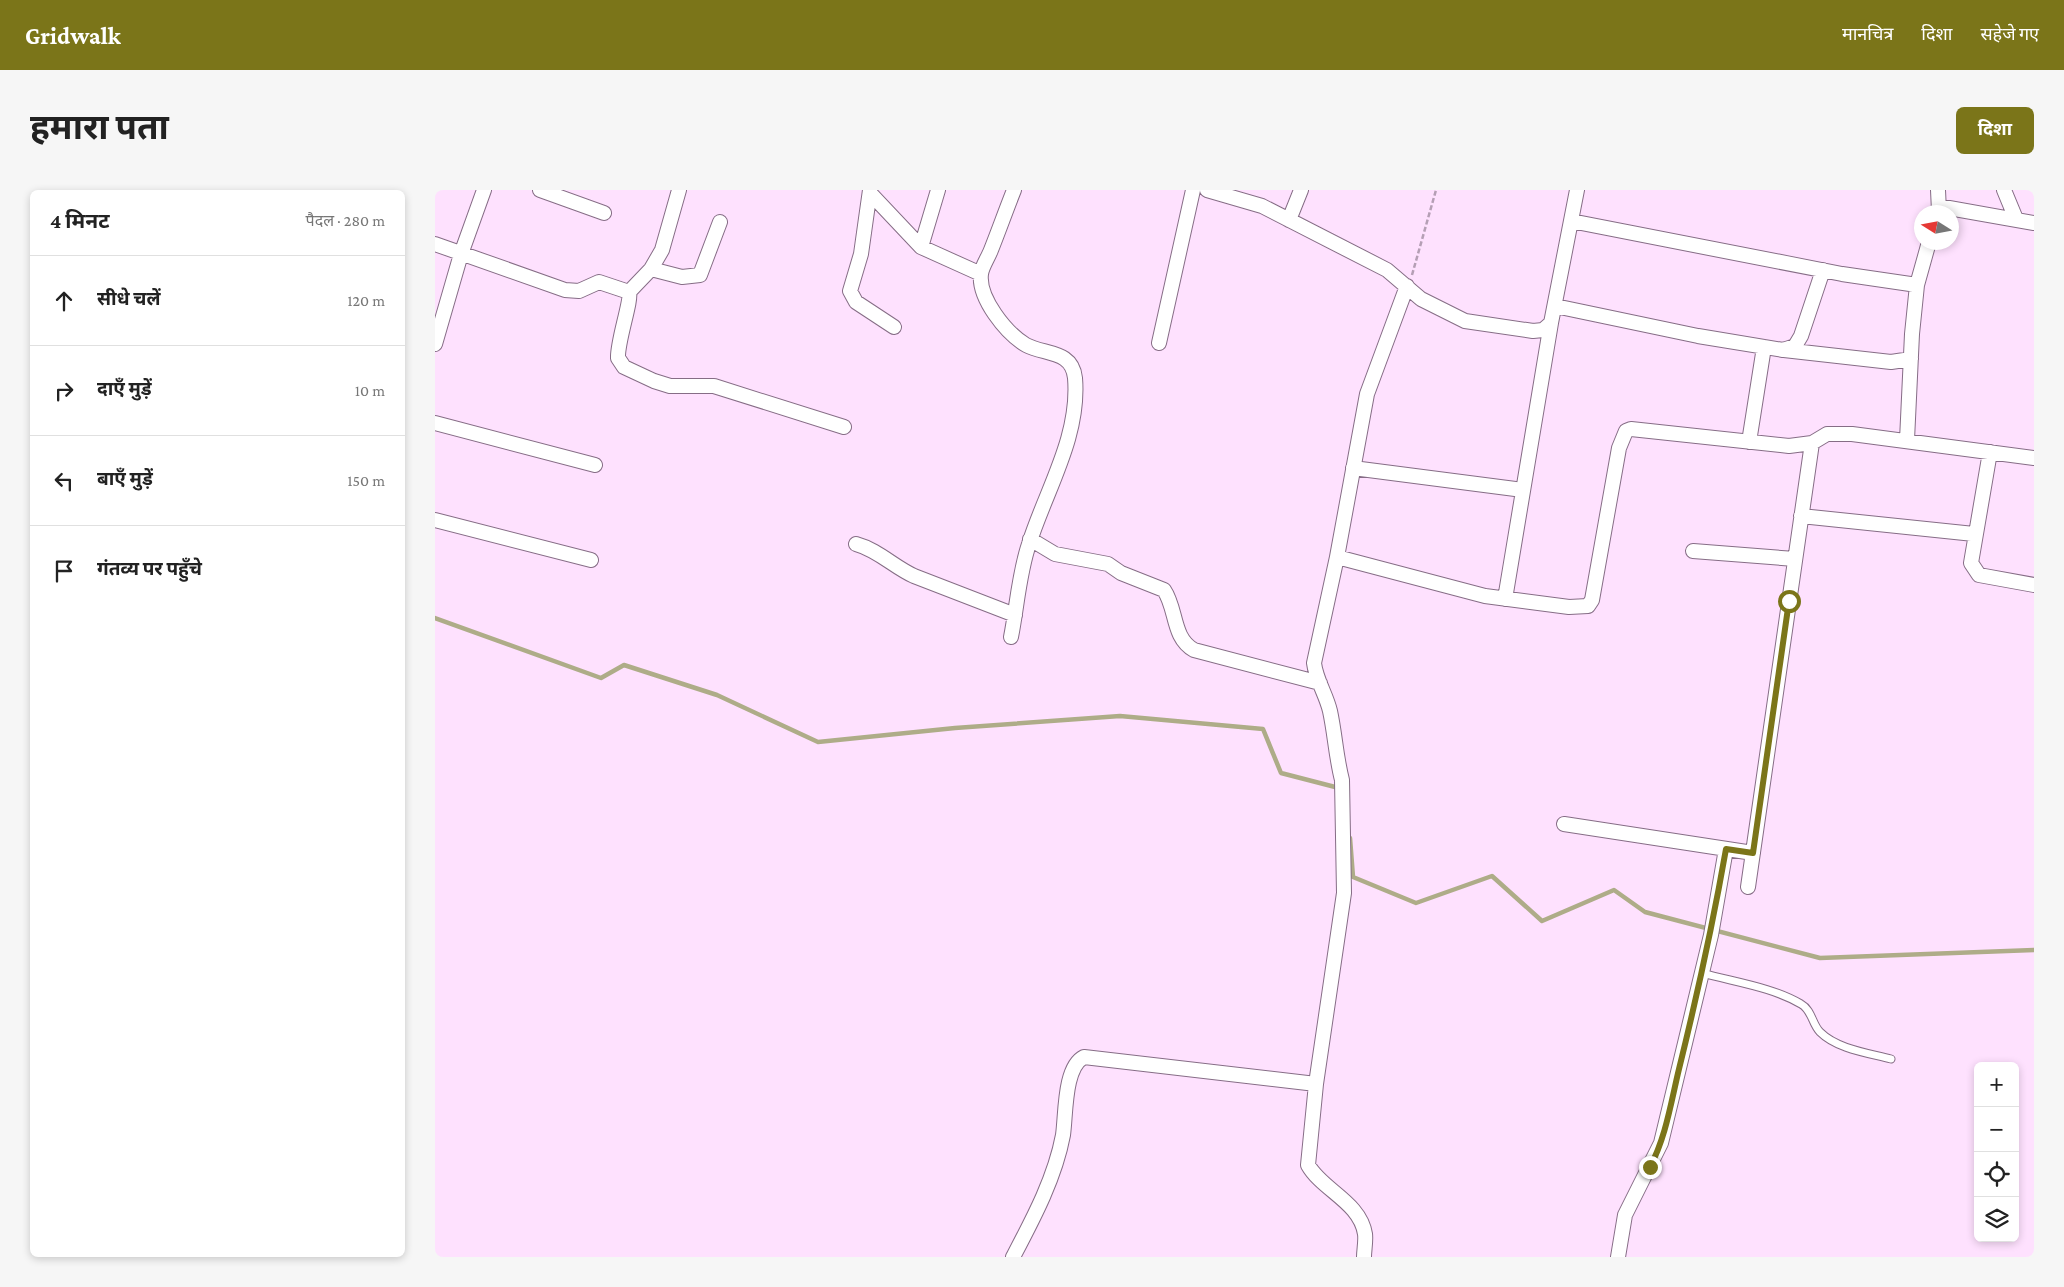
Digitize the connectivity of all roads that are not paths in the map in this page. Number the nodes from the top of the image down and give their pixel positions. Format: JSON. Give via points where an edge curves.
{"nodes":[{"id":1,"x":484,"y":190,"type":"edge"},
{"id":2,"x":541,"y":190,"type":"edge"},
{"id":3,"x":679,"y":190,"type":"edge"},
{"id":4,"x":938,"y":190,"type":"edge"},
{"id":5,"x":1014,"y":190,"type":"edge"},
{"id":6,"x":1193,"y":190,"type":"edge"},
{"id":7,"x":1207,"y":190,"type":"edge"},
{"id":8,"x":1301,"y":190,"type":"edge"},
{"id":9,"x":1577,"y":190,"type":"edge"},
{"id":10,"x":1938,"y":190,"type":"edge"},
{"id":11,"x":2004,"y":190,"type":"edge"},
{"id":12,"x":870,"y":192,"type":"edge"},
{"id":13,"x":1939,"y":205,"type":"edge"},
{"id":14,"x":1959,"y":210,"type":"edge"},
{"id":15,"x":603,"y":213,"type":"dead end"},
{"id":16,"x":2016,"y":219,"type":"junction"},
{"id":17,"x":1289,"y":220,"type":"junction"},
{"id":18,"x":1571,"y":221,"type":"junction"},
{"id":19,"x":720,"y":222,"type":"dead end"},
{"id":20,"x":2034,"y":223,"type":"edge"},
{"id":21,"x":435,"y":244,"type":"edge"},
{"id":22,"x":921,"y":247,"type":"junction"},
{"id":23,"x":1927,"y":250,"type":"edge"},
{"id":24,"x":461,"y":254,"type":"junction"},
{"id":25,"x":651,"y":269,"type":"junction"},
{"id":26,"x":1823,"y":270,"type":"junction"},
{"id":27,"x":981,"y":274,"type":"junction"},
{"id":28,"x":1917,"y":285,"type":"junction"},
{"id":29,"x":1407,"y":286,"type":"junction"},
{"id":30,"x":629,"y":292,"type":"junction"},
{"id":31,"x":1555,"y":306,"type":"junction"},
{"id":32,"x":1551,"y":323,"type":"junction"},
{"id":33,"x":894,"y":327,"type":"dead end"},
{"id":34,"x":1159,"y":343,"type":"dead end"},
{"id":35,"x":435,"y":344,"type":"edge"},
{"id":36,"x":1764,"y":346,"type":"junction"},
{"id":37,"x":1783,"y":350,"type":"junction"},
{"id":38,"x":1911,"y":359,"type":"junction"},
{"id":39,"x":435,"y":423,"type":"edge"},
{"id":40,"x":844,"y":427,"type":"dead end"},
{"id":41,"x":1907,"y":440,"type":"junction"},
{"id":42,"x":1749,"y":442,"type":"junction"},
{"id":43,"x":1811,"y":443,"type":"junction"},
{"id":44,"x":1990,"y":452,"type":"junction"},
{"id":45,"x":2034,"y":458,"type":"edge"},
{"id":46,"x":595,"y":465,"type":"dead end"},
{"id":47,"x":1353,"y":468,"type":"junction"},
{"id":48,"x":1523,"y":490,"type":"junction"},
{"id":49,"x":1801,"y":516,"type":"junction"},
{"id":50,"x":435,"y":520,"type":"edge"},
{"id":51,"x":1974,"y":534,"type":"junction"},
{"id":52,"x":1030,"y":539,"type":"junction"},
{"id":53,"x":856,"y":544,"type":"dead end"},
{"id":54,"x":1693,"y":551,"type":"dead end"},
{"id":55,"x":1337,"y":557,"type":"junction"},
{"id":56,"x":1795,"y":559,"type":"junction"},
{"id":57,"x":591,"y":560,"type":"dead end"},
{"id":58,"x":2034,"y":585,"type":"edge"},
{"id":59,"x":1505,"y":599,"type":"junction"},
{"id":60,"x":1015,"y":614,"type":"junction"},
{"id":61,"x":1011,"y":637,"type":"dead end"},
{"id":62,"x":1320,"y":683,"type":"junction"},
{"id":63,"x":1564,"y":824,"type":"dead end"},
{"id":64,"x":1726,"y":849,"type":"junction"},
{"id":65,"x":1753,"y":853,"type":"junction"},
{"id":66,"x":1747,"y":887,"type":"dead end"},
{"id":67,"x":1702,"y":974,"type":"junction"},
{"id":68,"x":1891,"y":1059,"type":"dead end"},
{"id":69,"x":1316,"y":1084,"type":"junction"},
{"id":70,"x":1013,"y":1257,"type":"edge"},
{"id":71,"x":1364,"y":1257,"type":"edge"},
{"id":72,"x":1618,"y":1257,"type":"edge"}],
"edges":[{"from":1,"to":24,"type":"street"},
{"from":2,"to":15,"type":"street"},
{"from":3,"to":25,"type":"street","via":[[662,250]]},
{"from":4,"to":22,"type":"street"},
{"from":5,"to":27,"type":"street"},
{"from":6,"to":34,"type":"street"},
{"from":7,"to":17,"type":"street","via":[[1252,202]]},
{"from":8,"to":17,"type":"street"},
{"from":9,"to":18,"type":"street"},
{"from":10,"to":13,"type":"street"},
{"from":11,"to":16,"type":"street"},
{"from":12,"to":22,"type":"street"},
{"from":12,"to":33,"type":"street","via":[[861,254],[850,291],[856,302]]},
{"from":14,"to":16,"type":"street"},
{"from":16,"to":20,"type":"street"},
{"from":17,"to":29,"type":"street","via":[[1387,270]]},
{"from":18,"to":26,"type":"street"},
{"from":18,"to":31,"type":"street"},
{"from":19,"to":25,"type":"street","via":[[700,275],[682,277]]},
{"from":21,"to":24,"type":"street"},
{"from":22,"to":27,"type":"street"},
{"from":23,"to":28,"type":"street"},
{"from":24,"to":30,"type":"street","via":[[565,290],[579,291],[599,282]]},
{"from":24,"to":35,"type":"street"},
{"from":25,"to":30,"type":"street"},
{"from":26,"to":28,"type":"street"},
{"from":26,"to":37,"type":"street","via":[[1801,336],[1795,346]]},
{"from":27,"to":52,"type":"street","via":[[985,299],[1018,339],[1033,348],[1062,356],[1073,369],[1071,427]]},
{"from":28,"to":38,"type":"street"},
{"from":29,"to":32,"type":"street","via":[[1432,307],[1465,321],[1533,331],[1543,330]]},
{"from":29,"to":47,"type":"street","via":[[1367,394]]},
{"from":30,"to":40,"type":"street","via":[[631,297],[623,319],[618,351],[624,367],[670,386],[714,386]]},
{"from":31,"to":32,"type":"street"},
{"from":31,"to":36,"type":"street","via":[[1698,336]]},
{"from":32,"to":48,"type":"street"},
{"from":36,"to":37,"type":"street"},
{"from":36,"to":42,"type":"street"},
{"from":37,"to":38,"type":"street","via":[[1891,362]]},
{"from":38,"to":41,"type":"street"},
{"from":39,"to":46,"type":"street"},
{"from":41,"to":43,"type":"street","via":[[1838,433],[1827,434]]},
{"from":41,"to":44,"type":"street"},
{"from":42,"to":43,"type":"street","via":[[1789,446]]},
{"from":42,"to":59,"type":"street","via":[[1626,431],[1619,448],[1592,600],[1588,606],[1569,607]]},
{"from":43,"to":49,"type":"street"},
{"from":44,"to":45,"type":"street"},
{"from":44,"to":51,"type":"street"},
{"from":47,"to":48,"type":"street"},
{"from":47,"to":55,"type":"street"},
{"from":48,"to":59,"type":"street"},
{"from":49,"to":51,"type":"street"},
{"from":49,"to":56,"type":"street"},
{"from":50,"to":57,"type":"street"},
{"from":51,"to":58,"type":"street","via":[[1971,563],[1979,575]]},
{"from":52,"to":60,"type":"street"},
{"from":52,"to":62,"type":"street","via":[[1055,554],[1109,564],[1121,573],[1164,590],[1180,637],[1194,650]]},
{"from":53,"to":60,"type":"street","via":[[915,576]]},
{"from":54,"to":56,"type":"street"},
{"from":55,"to":59,"type":"street"},
{"from":55,"to":62,"type":"street","via":[[1314,663]]},
{"from":56,"to":65,"type":"street"},
{"from":60,"to":61,"type":"street"},
{"from":62,"to":69,"type":"street","via":[[1330,711],[1342,780],[1344,893]]},
{"from":63,"to":64,"type":"street"},
{"from":64,"to":65,"type":"street"},
{"from":64,"to":67,"type":"street"},
{"from":65,"to":66,"type":"street"},
{"from":67,"to":68,"type":"lane","via":[[1798,1002],[1808,1010],[1818,1030],[1832,1041]]},
{"from":67,"to":72,"type":"street","via":[[1658,1152],[1625,1215]]},
{"from":69,"to":70,"type":"street","via":[[1084,1056],[1077,1060],[1070,1078],[1063,1137],[1056,1161]]},
{"from":69,"to":71,"type":"street","via":[[1309,1166],[1313,1174],[1342,1198],[1362,1225]]}]}
